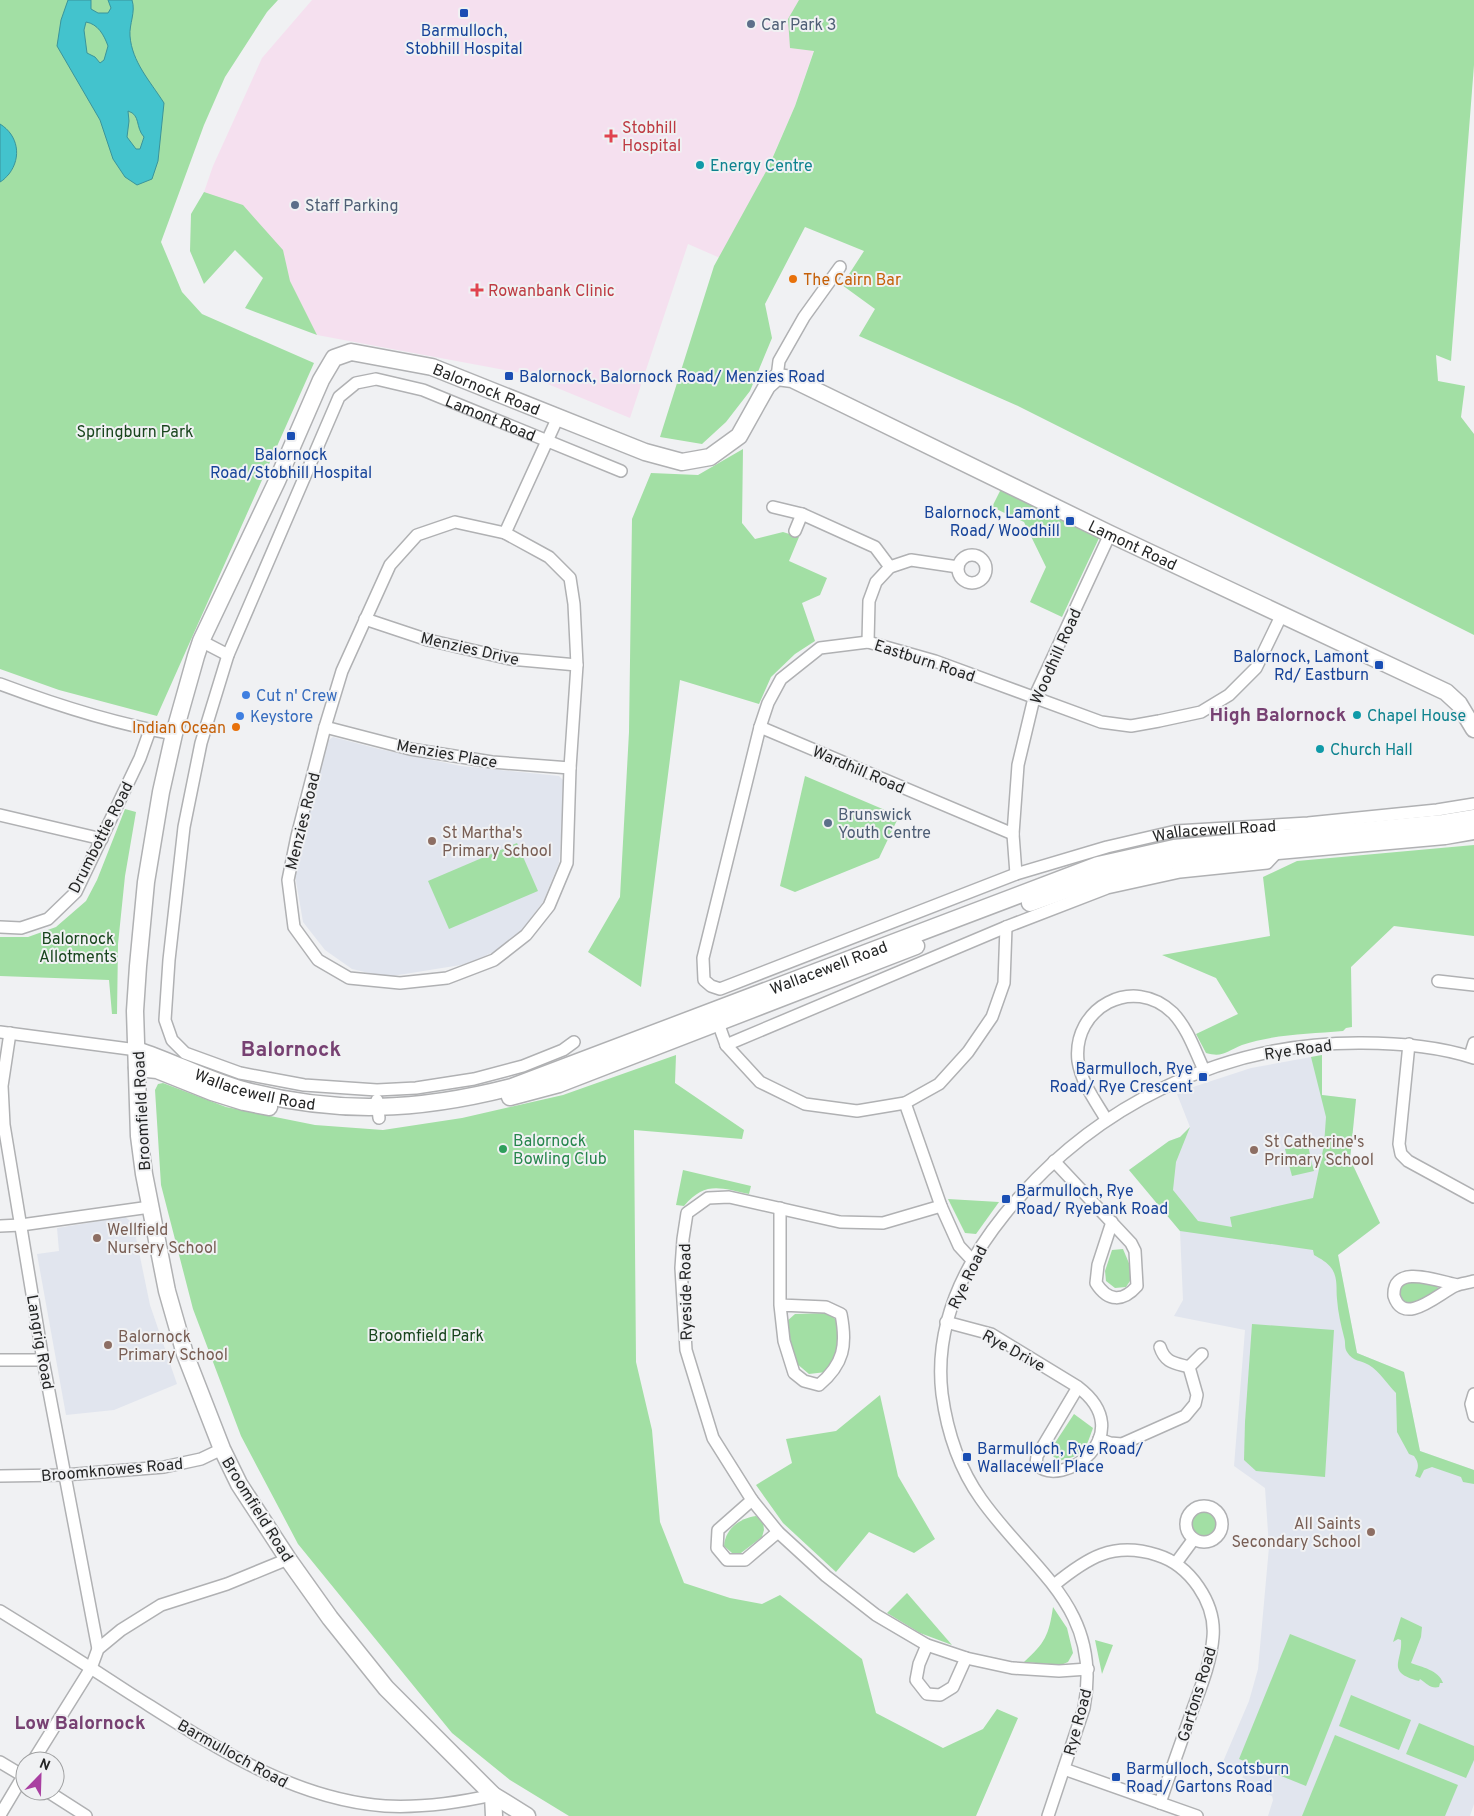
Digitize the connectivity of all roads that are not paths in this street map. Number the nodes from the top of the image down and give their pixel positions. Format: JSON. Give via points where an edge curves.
{"nodes":[{"id":1,"x":840,"y":267,"type":"dead end"},
{"id":2,"x":777,"y":377,"type":"junction"},
{"id":3,"x":558,"y":417,"type":"junction"},
{"id":4,"x":548,"y":440,"type":"junction"},
{"id":5,"x":621,"y":471,"type":"dead end"},
{"id":6,"x":773,"y":507,"type":"dead end"},
{"id":7,"x":802,"y":514,"type":"junction"},
{"id":8,"x":505,"y":532,"type":"junction"},
{"id":9,"x":795,"y":532,"type":"dead end"},
{"id":10,"x":1110,"y":534,"type":"junction"},
{"id":11,"x":890,"y":567,"type":"junction"},
{"id":12,"x":958,"y":567,"type":"dead end"},
{"id":13,"x":1282,"y":614,"type":"junction"},
{"id":14,"x":365,"y":618,"type":"junction"},
{"id":15,"x":201,"y":641,"type":"junction"},
{"id":16,"x":868,"y":642,"type":"junction"},
{"id":17,"x":228,"y":655,"type":"junction"},
{"id":18,"x":577,"y":665,"type":"junction"},
{"id":19,"x":0,"y":684,"type":"edge"},
{"id":20,"x":1034,"y":698,"type":"junction"},
{"id":21,"x":325,"y":727,"type":"junction"},
{"id":22,"x":760,"y":727,"type":"junction"},
{"id":23,"x":1474,"y":729,"type":"edge"},
{"id":24,"x":150,"y":730,"type":"junction"},
{"id":25,"x":174,"y":734,"type":"junction"},
{"id":26,"x":570,"y":768,"type":"junction"},
{"id":27,"x":1474,"y":804,"type":"edge"},
{"id":28,"x":0,"y":816,"type":"edge"},
{"id":29,"x":1474,"y":818,"type":"edge"},
{"id":30,"x":1474,"y":831,"type":"edge"},
{"id":31,"x":1013,"y":834,"type":"junction"},
{"id":32,"x":102,"y":839,"type":"junction"},
{"id":33,"x":1281,"y":844,"type":"junction"},
{"id":34,"x":1016,"y":874,"type":"junction"},
{"id":35,"x":0,"y":927,"type":"edge"},
{"id":36,"x":1006,"y":927,"type":"junction"},
{"id":37,"x":856,"y":935,"type":"junction"},
{"id":38,"x":866,"y":959,"type":"junction"},
{"id":39,"x":1438,"y":981,"type":"dead end"},
{"id":40,"x":1474,"y":985,"type":"edge"},
{"id":41,"x":711,"y":986,"type":"joint"},
{"id":42,"x":716,"y":1016,"type":"junction"},
{"id":43,"x":5,"y":1032,"type":"edge"},
{"id":44,"x":574,"y":1042,"type":"dead end"},
{"id":45,"x":1474,"y":1043,"type":"edge"},
{"id":46,"x":1409,"y":1044,"type":"junction"},
{"id":47,"x":726,"y":1045,"type":"junction"},
{"id":48,"x":137,"y":1050,"type":"junction"},
{"id":49,"x":1472,"y":1057,"type":"edge"},
{"id":50,"x":137,"y":1068,"type":"junction"},
{"id":51,"x":1204,"y":1070,"type":"junction"},
{"id":52,"x":377,"y":1090,"type":"junction"},
{"id":53,"x":905,"y":1103,"type":"junction"},
{"id":54,"x":378,"y":1113,"type":"junction"},
{"id":55,"x":1106,"y":1119,"type":"junction"},
{"id":56,"x":2,"y":1125,"type":"edge"},
{"id":57,"x":1054,"y":1161,"type":"junction"},
{"id":58,"x":1474,"y":1197,"type":"edge"},
{"id":59,"x":941,"y":1206,"type":"junction"},
{"id":60,"x":150,"y":1207,"type":"junction"},
{"id":61,"x":780,"y":1208,"type":"junction"},
{"id":62,"x":1112,"y":1222,"type":"junction"},
{"id":63,"x":21,"y":1225,"type":"junction"},
{"id":64,"x":0,"y":1226,"type":"edge"},
{"id":65,"x":972,"y":1260,"type":"junction"},
{"id":66,"x":1474,"y":1281,"type":"edge"},
{"id":67,"x":1457,"y":1285,"type":"junction"},
{"id":68,"x":780,"y":1305,"type":"junction"},
{"id":69,"x":946,"y":1322,"type":"junction"},
{"id":70,"x":1160,"y":1347,"type":"dead end"},
{"id":71,"x":1202,"y":1354,"type":"dead end"},
{"id":72,"x":0,"y":1360,"type":"edge"},
{"id":73,"x":43,"y":1360,"type":"junction"},
{"id":74,"x":1189,"y":1367,"type":"junction"},
{"id":75,"x":1078,"y":1387,"type":"junction"},
{"id":76,"x":1474,"y":1394,"type":"edge"},
{"id":77,"x":1474,"y":1416,"type":"edge"},
{"id":78,"x":1099,"y":1439,"type":"junction"},
{"id":79,"x":222,"y":1449,"type":"junction"},
{"id":80,"x":0,"y":1476,"type":"edge"},
{"id":81,"x":64,"y":1476,"type":"junction"},
{"id":82,"x":752,"y":1500,"type":"junction"},
{"id":83,"x":778,"y":1532,"type":"junction"},
{"id":84,"x":1193,"y":1540,"type":"dead end"},
{"id":85,"x":288,"y":1559,"type":"junction"},
{"id":86,"x":1176,"y":1563,"type":"junction"},
{"id":87,"x":1054,"y":1585,"type":"junction"},
{"id":88,"x":0,"y":1611,"type":"edge"},
{"id":89,"x":927,"y":1645,"type":"junction"},
{"id":90,"x":98,"y":1649,"type":"junction"},
{"id":91,"x":966,"y":1658,"type":"junction"},
{"id":92,"x":91,"y":1668,"type":"junction"},
{"id":93,"x":1088,"y":1669,"type":"junction"},
{"id":94,"x":39,"y":1751,"type":"edge"},
{"id":95,"x":0,"y":1762,"type":"edge"},
{"id":96,"x":1064,"y":1769,"type":"junction"},
{"id":97,"x":15,"y":1771,"type":"edge"},
{"id":98,"x":15,"y":1791,"type":"edge"},
{"id":99,"x":493,"y":1795,"type":"junction"},
{"id":100,"x":63,"y":1801,"type":"edge"},
{"id":101,"x":1160,"y":1803,"type":"junction"},
{"id":102,"x":0,"y":1815,"type":"edge"},
{"id":103,"x":86,"y":1816,"type":"edge"},
{"id":104,"x":494,"y":1816,"type":"edge"},
{"id":105,"x":527,"y":1816,"type":"edge"},
{"id":106,"x":1048,"y":1816,"type":"edge"},
{"id":107,"x":1197,"y":1816,"type":"edge"}],
"edges":[{"from":1,"to":2,"type":"street","name":"Balornock Road","via":[[804,317],[779,361]]},
{"from":2,"to":3,"type":"street","name":"Balornock Road","via":[[767,386],[739,436],[710,457],[682,462],[645,452]]},
{"from":2,"to":10,"type":"street","name":"Lamont Road","via":[[792,379]]},
{"from":3,"to":4,"type":"street"},
{"from":3,"to":15,"type":"street","name":"Balornock Road","via":[[432,367],[351,352],[334,358]]},
{"from":4,"to":5,"type":"street","name":"Lamont Road"},
{"from":4,"to":8,"type":"street"},
{"from":4,"to":17,"type":"street","name":"Lamont Road","via":[[423,390],[376,379],[356,383],[339,397]]},
{"from":6,"to":7,"type":"street"},
{"from":7,"to":9,"type":"street"},
{"from":7,"to":11,"type":"street","via":[[875,547]]},
{"from":8,"to":14,"type":"street","name":"Menzies Road","via":[[455,522],[417,535],[390,565]]},
{"from":8,"to":18,"type":"street","name":"Menzies Road","via":[[549,557],[570,578]]},
{"from":10,"to":13,"type":"street","name":"Lamont Road"},
{"from":10,"to":20,"type":"street","name":"Woodhill Road"},
{"from":11,"to":12,"type":"street","via":[[911,560]]},
{"from":11,"to":16,"type":"street","via":[[876,582],[869,601]]},
{"from":13,"to":20,"type":"street","name":"Eastburn Road","via":[[1256,668],[1229,695],[1201,712],[1131,726],[1101,722]]},
{"from":13,"to":23,"type":"street","name":"Lamont Road","via":[[1446,692],[1459,704]]},
{"from":14,"to":18,"type":"street","name":"Menzies Drive","via":[[428,640],[510,659]]},
{"from":14,"to":21,"type":"street","name":"Menzies Road","via":[[342,671]]},
{"from":15,"to":17,"type":"street"},
{"from":15,"to":25,"type":"street","name":"Balornock Road"},
{"from":16,"to":20,"type":"street","name":"Eastburn Road","via":[[935,661]]},
{"from":16,"to":22,"type":"street","name":"Eastburn Road","via":[[820,648],[781,679]]},
{"from":17,"to":52,"type":"street","name":"Wallacewell Road","via":[[201,744],[184,827],[164,1020],[172,1040],[185,1053],[240,1073],[304,1086]]},
{"from":18,"to":26,"type":"street","name":"Menzies Road"},
{"from":19,"to":24,"type":"street","via":[[55,704]]},
{"from":20,"to":31,"type":"street","name":"Woodhill Road","via":[[1018,765]]},
{"from":21,"to":26,"type":"street","name":"Menzies Place","via":[[410,749],[492,762]]},
{"from":21,"to":26,"type":"street","name":"Menzies Road","via":[[288,880],[294,927],[318,960],[349,978],[400,983],[447,978],[494,960],[526,935],[549,906],[567,863]]},
{"from":22,"to":31,"type":"street","name":"Wardhill Road"},
{"from":22,"to":41,"type":"street","name":"Eastburn Road","via":[[703,958],[704,980]]},
{"from":24,"to":25,"type":"street"},
{"from":24,"to":32,"type":"street","name":"Drumbottie Road"},
{"from":25,"to":48,"type":"street","name":"Broomfield Road","via":[[146,882],[135,1011]]},
{"from":27,"to":34,"type":"street","name":"Wallacewell Road","via":[[1316,822],[1176,831]]},
{"from":28,"to":32,"type":"street"},
{"from":29,"to":33,"type":"street","name":"Wallacewell Road"},
{"from":30,"to":33,"type":"street","name":"Wallacewell Road","via":[[1445,836]]},
{"from":31,"to":34,"type":"street","name":"Woodhill Road"},
{"from":32,"to":35,"type":"street","name":"Drumbottie Road","via":[[76,892],[48,919],[21,928]]},
{"from":33,"to":36,"type":"street","name":"Wallacewell Road","via":[[1267,863],[1180,872],[1107,888]]},
{"from":33,"to":38,"type":"street","name":"Wallacewell Road","via":[[1174,848],[1098,865]]},
{"from":34,"to":37,"type":"street","name":"Wallacewell Road"},
{"from":36,"to":47,"type":"street","name":"Wallacewell Road"},
{"from":36,"to":53,"type":"street","via":[[1004,983],[992,1017],[968,1052],[939,1084]]},
{"from":37,"to":38,"type":"street"},
{"from":37,"to":41,"type":"street","name":"Wallacewell Road","via":[[720,989]]},
{"from":38,"to":42,"type":"street","name":"Wallacewell Road"},
{"from":39,"to":40,"type":"street"},
{"from":42,"to":47,"type":"street"},
{"from":42,"to":54,"type":"street","name":"Wallacewell Road","via":[[512,1087]]},
{"from":43,"to":48,"type":"street"},
{"from":43,"to":56,"type":"street","name":"Langrig Road"},
{"from":44,"to":52,"type":"street","name":"Wallacewell Road","via":[[563,1050],[523,1066],[474,1079]]},
{"from":45,"to":49,"type":"street"},
{"from":46,"to":49,"type":"street","name":"Rye Road"},
{"from":46,"to":51,"type":"street","name":"Rye Road","via":[[1306,1045],[1245,1057]]},
{"from":46,"to":58,"type":"street","via":[[1399,1144],[1401,1154]]},
{"from":47,"to":53,"type":"street","via":[[760,1082],[805,1104],[857,1110]]},
{"from":48,"to":50,"type":"street","name":"Broomfield Road"},
{"from":48,"to":54,"type":"street","name":"Wallacewell Road","via":[[243,1090]]},
{"from":50,"to":54,"type":"street","name":"Wallacewell Road","via":[[157,1070],[244,1102],[285,1110],[331,1116]]},
{"from":50,"to":60,"type":"street","name":"Broomfield Road","via":[[139,1136]]},
{"from":51,"to":55,"type":"street","name":"Rye Road","via":[[1148,1095]]},
{"from":51,"to":55,"type":"street","via":[[1189,1036],[1172,1013],[1160,1004],[1133,996],[1110,1000],[1089,1018],[1080,1034],[1078,1049],[1084,1080]]},
{"from":52,"to":54,"type":"street"},
{"from":53,"to":59,"type":"street"},
{"from":55,"to":57,"type":"street","name":"Rye Road"},
{"from":56,"to":63,"type":"street","name":"Langrig Road"},
{"from":57,"to":62,"type":"street"},
{"from":57,"to":65,"type":"street","name":"Rye Road","via":[[1021,1194]]},
{"from":59,"to":61,"type":"street","name":"Ryeside Road","via":[[882,1223],[840,1222]]},
{"from":59,"to":65,"type":"street","via":[[959,1246]]},
{"from":60,"to":63,"type":"street"},
{"from":60,"to":79,"type":"street","name":"Broomfield Road","via":[[167,1291],[185,1354]]},
{"from":61,"to":68,"type":"street"},
{"from":61,"to":82,"type":"street","name":"Ryeside Road","via":[[729,1197],[708,1198],[688,1213],[683,1239],[686,1350],[713,1438]]},
{"from":62,"to":62,"type":"street","via":[[1136,1251],[1138,1269],[1137,1286],[1130,1295],[1119,1299],[1106,1295],[1096,1283],[1098,1265]]},
{"from":63,"to":64,"type":"street"},
{"from":63,"to":73,"type":"street","name":"Langrig Road"},
{"from":65,"to":69,"type":"street","name":"Rye Road"},
{"from":66,"to":67,"type":"street"},
{"from":67,"to":67,"type":"street","via":[[1408,1276],[1396,1283],[1394,1296],[1401,1307],[1414,1309]]},
{"from":68,"to":68,"type":"street","via":[[784,1341],[794,1373],[804,1381],[820,1385],[832,1374],[841,1357],[844,1330],[841,1314],[826,1307]]},
{"from":69,"to":75,"type":"street","name":"Rye Drive","via":[[991,1334]]},
{"from":69,"to":87,"type":"street","name":"Rye Road","via":[[942,1393],[959,1460],[982,1501]]},
{"from":70,"to":74,"type":"street","via":[[1162,1355],[1169,1361]]},
{"from":71,"to":74,"type":"street"},
{"from":72,"to":73,"type":"street"},
{"from":73,"to":81,"type":"street","name":"Langrig Road"},
{"from":74,"to":78,"type":"street","via":[[1197,1395],[1195,1404],[1185,1416],[1122,1444]]},
{"from":75,"to":78,"type":"street","name":"Rye Drive","via":[[1099,1409],[1102,1418]]},
{"from":75,"to":78,"type":"street","name":"Rye Drive","via":[[1037,1456],[1036,1464],[1041,1470],[1051,1472],[1072,1467],[1094,1451]]},
{"from":76,"to":77,"type":"street","via":[[1471,1404]]},
{"from":79,"to":81,"type":"street","name":"Broomknowes Road","via":[[201,1459],[172,1466]]},
{"from":79,"to":85,"type":"street","name":"Broomfield Road","via":[[240,1484]]},
{"from":80,"to":81,"type":"street","name":"Broomknowes Road"},
{"from":81,"to":90,"type":"street","name":"Langrig Road"},
{"from":82,"to":83,"type":"street","name":"Ryeside Road"},
{"from":82,"to":83,"type":"street","via":[[718,1530],[717,1548],[727,1560],[745,1560]]},
{"from":83,"to":89,"type":"street","name":"Ryeside Road","via":[[861,1604]]},
{"from":84,"to":86,"type":"street"},
{"from":85,"to":90,"type":"street","via":[[227,1584],[161,1605]]},
{"from":85,"to":99,"type":"street","name":"Broomfield Road","via":[[386,1688]]},
{"from":86,"to":87,"type":"street","name":"Gartons Road","via":[[1145,1551],[1107,1552],[1080,1564]]},
{"from":86,"to":101,"type":"street","name":"Gartons Road","via":[[1206,1599],[1213,1636],[1200,1689]]},
{"from":87,"to":93,"type":"street","name":"Rye Road","via":[[1080,1628]]},
{"from":88,"to":92,"type":"street","name":"Barmulloch Road"},
{"from":89,"to":91,"type":"street","name":"Ryeside Road"},
{"from":89,"to":91,"type":"street","via":[[916,1680],[927,1694],[940,1695],[953,1687]]},
{"from":90,"to":92,"type":"street"},
{"from":91,"to":93,"type":"street","name":"Ryeside Road","via":[[1012,1668]]},
{"from":92,"to":94,"type":"street"},
{"from":92,"to":99,"type":"street","name":"Barmulloch Road","via":[[206,1740],[297,1788],[384,1806],[428,1806]]},
{"from":93,"to":96,"type":"street","name":"Rye Road","via":[[1084,1708]]},
{"from":95,"to":97,"type":"street"},
{"from":96,"to":101,"type":"street"},
{"from":96,"to":106,"type":"street","name":"Rye Road"},
{"from":98,"to":102,"type":"street"},
{"from":99,"to":104,"type":"street"},
{"from":99,"to":105,"type":"street","name":"Broomfield Road"},
{"from":100,"to":103,"type":"street"},
{"from":101,"to":107,"type":"street"}]}
